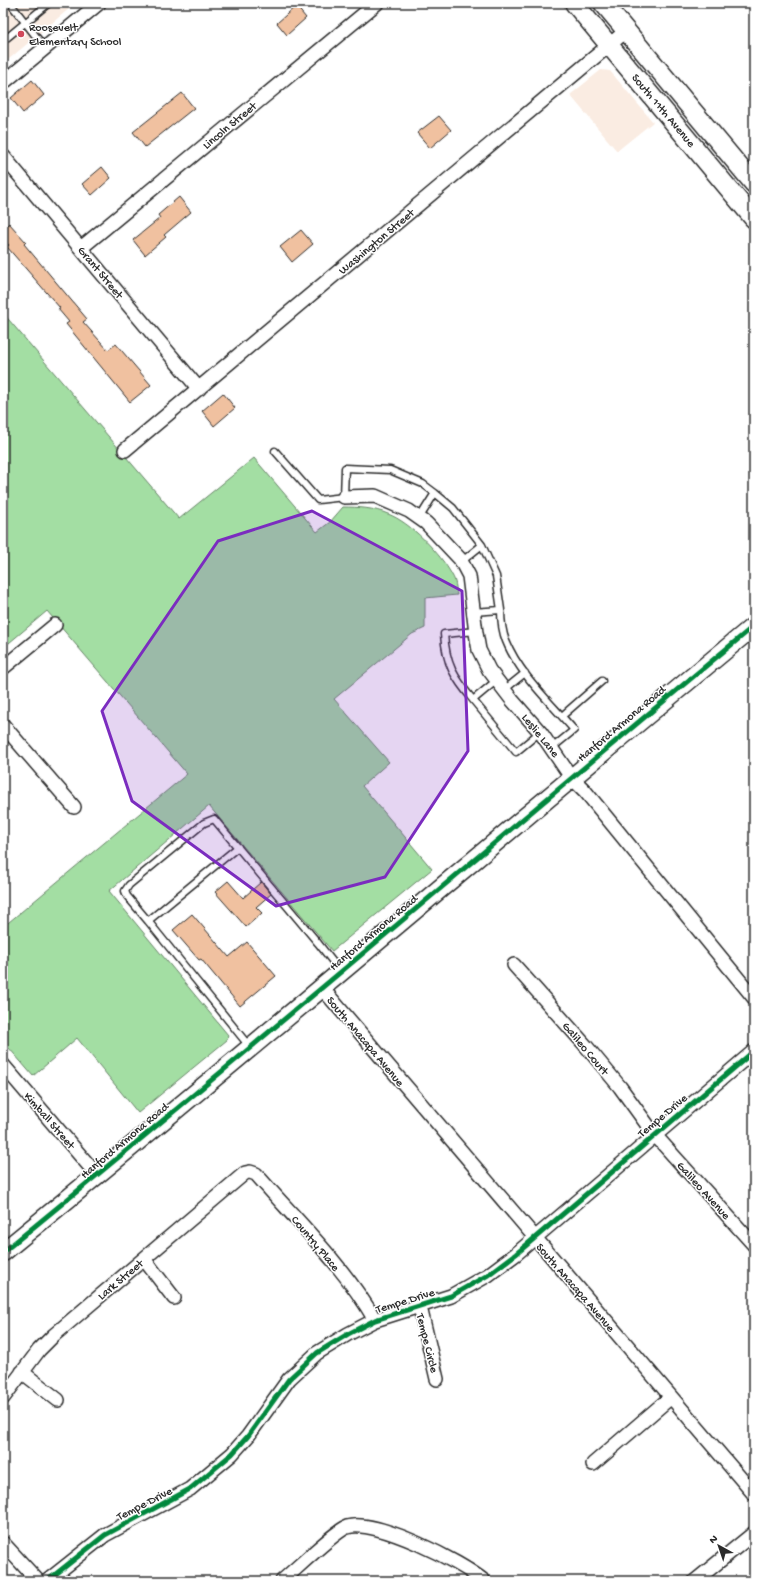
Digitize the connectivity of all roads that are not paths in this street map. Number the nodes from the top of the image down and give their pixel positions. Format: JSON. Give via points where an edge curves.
{"nodes":[{"id":1,"x":10,"y":3,"type":"edge"},
{"id":2,"x":49,"y":3,"type":"edge"},
{"id":3,"x":99,"y":3,"type":"edge"},
{"id":4,"x":377,"y":3,"type":"edge"},
{"id":5,"x":574,"y":3,"type":"edge"},
{"id":6,"x":603,"y":3,"type":"edge"},
{"id":7,"x":24,"y":23,"type":"junction"},
{"id":8,"x":626,"y":31,"type":"junction"},
{"id":9,"x":3,"y":41,"type":"edge"},
{"id":10,"x":610,"y":44,"type":"junction"},
{"id":11,"x":45,"y":48,"type":"junction"},
{"id":12,"x":3,"y":82,"type":"edge"},
{"id":13,"x":3,"y":156,"type":"edge"},
{"id":14,"x":754,"y":184,"type":"edge"},
{"id":15,"x":754,"y":219,"type":"edge"},
{"id":16,"x":81,"y":248,"type":"junction"},
{"id":17,"x":199,"y":390,"type":"junction"},
{"id":18,"x":125,"y":450,"type":"dead end"},
{"id":19,"x":275,"y":452,"type":"dead end"},
{"id":20,"x":435,"y":493,"type":"junction"},
{"id":21,"x":344,"y":497,"type":"junction"},
{"id":22,"x":420,"y":517,"type":"junction"},
{"id":23,"x":482,"y":545,"type":"junction"},
{"id":24,"x":461,"y":562,"type":"junction"},
{"id":25,"x":501,"y":610,"type":"junction"},
{"id":26,"x":473,"y":612,"type":"junction"},
{"id":27,"x":55,"y":625,"type":"dead end"},
{"id":28,"x":754,"y":626,"type":"edge"},
{"id":29,"x":476,"y":631,"type":"junction"},
{"id":30,"x":3,"y":668,"type":"edge"},
{"id":31,"x":525,"y":673,"type":"junction"},
{"id":32,"x":602,"y":681,"type":"dead end"},
{"id":33,"x":500,"y":685,"type":"junction"},
{"id":34,"x":473,"y":700,"type":"junction"},
{"id":35,"x":562,"y":716,"type":"junction"},
{"id":36,"x":3,"y":725,"type":"edge"},
{"id":37,"x":540,"y":732,"type":"junction"},
{"id":38,"x":552,"y":748,"type":"junction"},
{"id":39,"x":571,"y":777,"type":"junction"},
{"id":40,"x":74,"y":807,"type":"dead end"},
{"id":41,"x":238,"y":847,"type":"junction"},
{"id":42,"x":148,"y":921,"type":"junction"},
{"id":43,"x":514,"y":965,"type":"dead end"},
{"id":44,"x":341,"y":972,"type":"junction"},
{"id":45,"x":322,"y":988,"type":"junction"},
{"id":46,"x":754,"y":998,"type":"edge"},
{"id":47,"x":250,"y":1047,"type":"junction"},
{"id":48,"x":754,"y":1051,"type":"edge"},
{"id":49,"x":3,"y":1065,"type":"edge"},
{"id":50,"x":654,"y":1134,"type":"junction"},
{"id":51,"x":250,"y":1172,"type":"joint"},
{"id":52,"x":97,"y":1176,"type":"junction"},
{"id":53,"x":534,"y":1238,"type":"junction"},
{"id":54,"x":754,"y":1245,"type":"edge"},
{"id":55,"x":3,"y":1252,"type":"edge"},
{"id":56,"x":144,"y":1259,"type":"junction"},
{"id":57,"x":174,"y":1298,"type":"dead end"},
{"id":58,"x":420,"y":1307,"type":"junction"},
{"id":59,"x":375,"y":1320,"type":"junction"},
{"id":60,"x":22,"y":1372,"type":"junction"},
{"id":61,"x":437,"y":1379,"type":"dead end"},
{"id":62,"x":671,"y":1397,"type":"junction"},
{"id":63,"x":3,"y":1398,"type":"edge"},
{"id":64,"x":58,"y":1400,"type":"dead end"},
{"id":65,"x":593,"y":1464,"type":"dead end"},
{"id":66,"x":754,"y":1494,"type":"edge"},
{"id":67,"x":754,"y":1533,"type":"edge"},
{"id":68,"x":3,"y":1543,"type":"edge"},
{"id":69,"x":38,"y":1581,"type":"edge"},
{"id":70,"x":48,"y":1581,"type":"edge"},
{"id":71,"x":282,"y":1581,"type":"edge"},
{"id":72,"x":484,"y":1581,"type":"edge"},
{"id":73,"x":695,"y":1581,"type":"edge"}],
"edges":[{"from":1,"to":7,"type":"lane"},
{"from":2,"to":7,"type":"lane"},
{"from":3,"to":11,"type":"street"},
{"from":4,"to":16,"type":"street","name":"Lincoln Street"},
{"from":5,"to":10,"type":"main road","name":"South 11th Avenue"},
{"from":6,"to":8,"type":"main road","name":"South 11th Avenue"},
{"from":7,"to":9,"type":"lane"},
{"from":7,"to":11,"type":"lane"},
{"from":8,"to":10,"type":"street","name":"Washington Street"},
{"from":8,"to":14,"type":"main road","name":"South 11th Avenue"},
{"from":10,"to":15,"type":"main road","name":"South 11th Avenue"},
{"from":10,"to":17,"type":"street","name":"Washington Street"},
{"from":11,"to":12,"type":"street"},
{"from":13,"to":16,"type":"street","name":"Grant Street"},
{"from":16,"to":17,"type":"street","name":"Grant Street"},
{"from":17,"to":18,"type":"street","name":"Washington Street"},
{"from":19,"to":21,"type":"lane","via":[[318,500]]},
{"from":20,"to":21,"type":"lane","via":[[423,484],[390,470],[345,468]]},
{"from":20,"to":22,"type":"lane"},
{"from":20,"to":23,"type":"lane","via":[[453,508]]},
{"from":21,"to":22,"type":"street","name":"Leslie Lane","via":[[375,496]]},
{"from":22,"to":24,"type":"street","name":"Leslie Lane"},
{"from":23,"to":24,"type":"lane"},
{"from":23,"to":25,"type":"lane","via":[[496,576]]},
{"from":24,"to":26,"type":"street","name":"Leslie Lane","via":[[470,576]]},
{"from":25,"to":26,"type":"lane"},
{"from":25,"to":31,"type":"lane","via":[[506,641]]},
{"from":26,"to":29,"type":"street","name":"Leslie Lane"},
{"from":27,"to":30,"type":"street"},
{"from":28,"to":39,"type":"main road","name":"Hanford Armona Road"},
{"from":29,"to":33,"type":"street","name":"Leslie Lane","via":[[479,650]]},
{"from":29,"to":34,"type":"lane","via":[[444,634],[445,654],[455,677]]},
{"from":31,"to":33,"type":"lane"},
{"from":31,"to":35,"type":"lane"},
{"from":32,"to":35,"type":"lane"},
{"from":33,"to":34,"type":"lane"},
{"from":33,"to":37,"type":"street","name":"Leslie Lane"},
{"from":34,"to":37,"type":"lane","via":[[516,752]]},
{"from":35,"to":38,"type":"lane","via":[[574,730]]},
{"from":36,"to":40,"type":"street"},
{"from":37,"to":38,"type":"street","name":"Leslie Lane"},
{"from":38,"to":39,"type":"street","name":"Leslie Lane"},
{"from":39,"to":44,"type":"main road","name":"Hanford Armona Road"},
{"from":39,"to":46,"type":"street","name":"Leslie Lane"},
{"from":41,"to":42,"type":"lane"},
{"from":41,"to":42,"type":"lane","via":[[214,819],[204,822],[125,891]]},
{"from":41,"to":44,"type":"lane"},
{"from":42,"to":47,"type":"lane"},
{"from":43,"to":50,"type":"street","name":"Galileo Court","via":[[620,1087]]},
{"from":44,"to":45,"type":"main road","name":"Hanford Armona Road"},
{"from":45,"to":47,"type":"main road","name":"Hanford Armona Road"},
{"from":45,"to":53,"type":"street","name":"South Anacapa Avenue"},
{"from":47,"to":52,"type":"main road","name":"Hanford Armona Road"},
{"from":48,"to":50,"type":"street","name":"Tempe Drive"},
{"from":49,"to":52,"type":"street","name":"Kimball Street"},
{"from":50,"to":53,"type":"street","name":"Tempe Drive"},
{"from":50,"to":54,"type":"street","name":"Galileo Avenue"},
{"from":51,"to":56,"type":"street","name":"Lark Street","via":[[245,1173]]},
{"from":51,"to":59,"type":"street","name":"Country Place","via":[[256,1174],[323,1250],[363,1300]]},
{"from":52,"to":55,"type":"main road","name":"Hanford Armona Road"},
{"from":53,"to":58,"type":"street","name":"Tempe Drive","via":[[475,1283],[451,1296]]},
{"from":53,"to":62,"type":"street","name":"South Anacapa Avenue"},
{"from":56,"to":57,"type":"street"},
{"from":56,"to":60,"type":"street","name":"Lark Street","via":[[54,1335]]},
{"from":58,"to":59,"type":"street","name":"Tempe Drive"},
{"from":58,"to":61,"type":"street","name":"Tempe Circle"},
{"from":59,"to":70,"type":"street","name":"Tempe Drive","via":[[317,1353],[305,1363],[289,1379],[232,1454],[190,1489],[105,1535]]},
{"from":60,"to":63,"type":"street","name":"Lark Street"},
{"from":60,"to":64,"type":"street"},
{"from":62,"to":65,"type":"street"},
{"from":62,"to":66,"type":"street","name":"South Anacapa Avenue"},
{"from":67,"to":73,"type":"street"},
{"from":68,"to":69,"type":"street"},
{"from":71,"to":72,"type":"street","via":[[342,1529],[349,1526],[372,1528],[410,1540],[437,1551]]}]}
